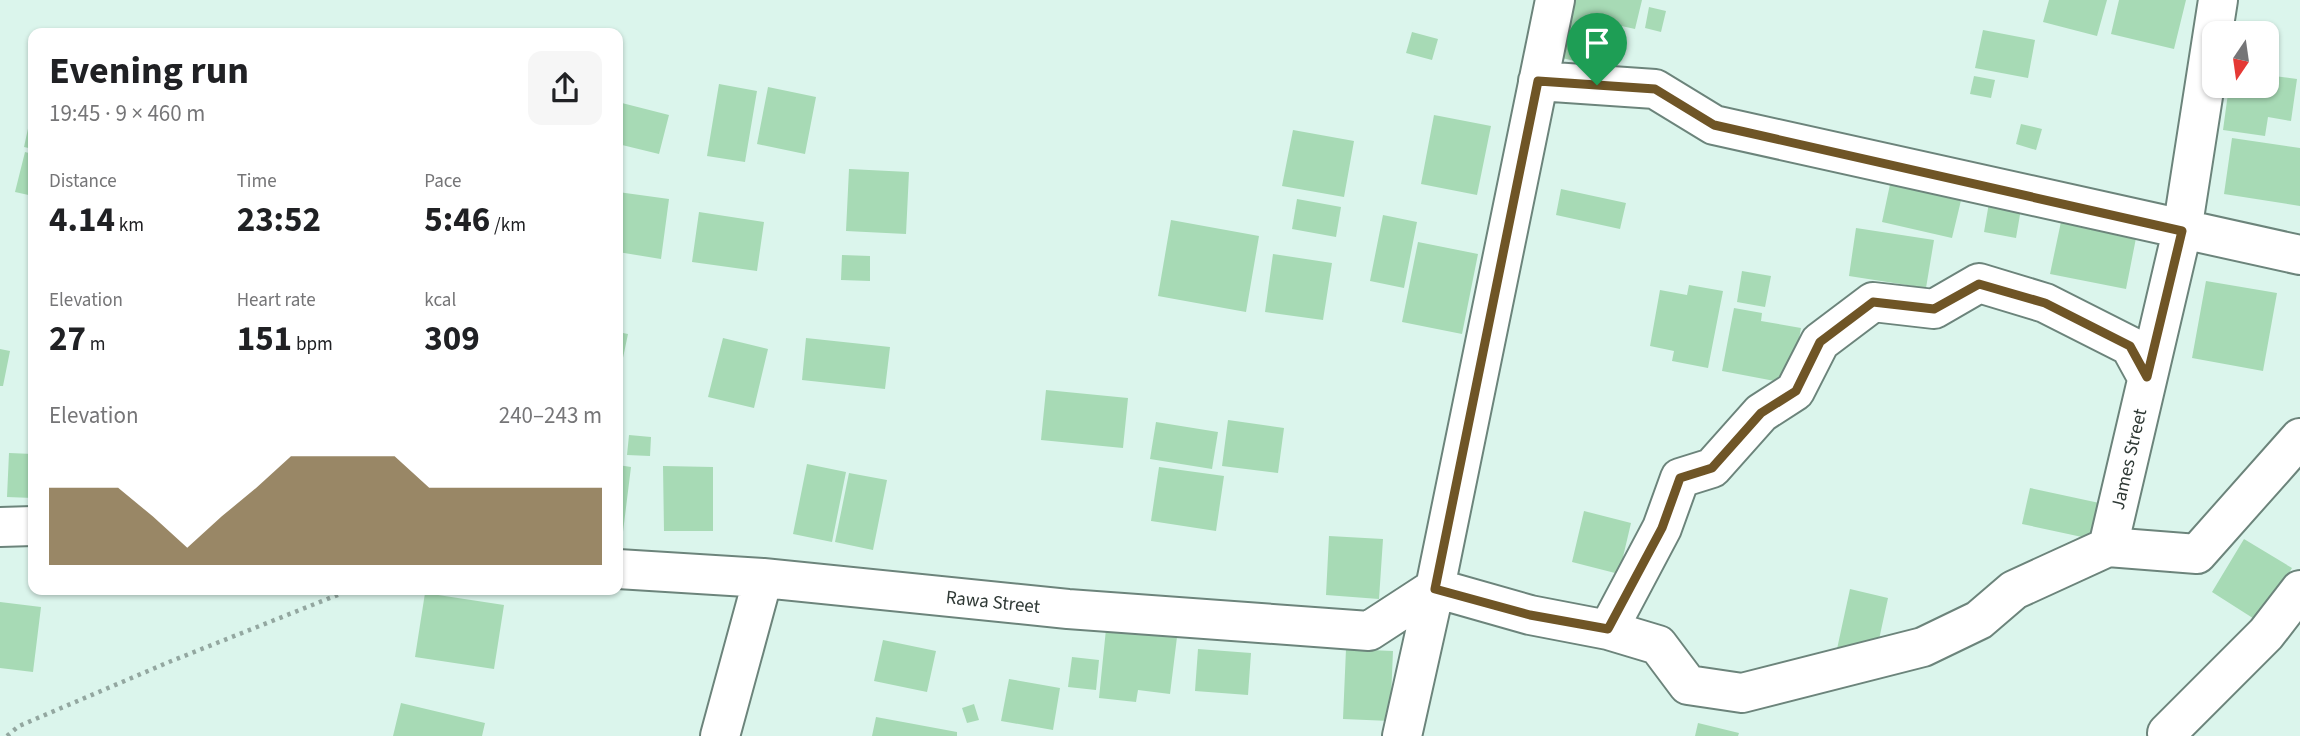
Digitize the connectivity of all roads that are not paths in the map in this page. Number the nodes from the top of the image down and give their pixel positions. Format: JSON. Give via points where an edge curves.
{"nodes":[{"id":1,"x":1555,"y":0,"type":"edge"},
{"id":2,"x":2218,"y":0,"type":"edge"},
{"id":3,"x":1538,"y":81,"type":"junction"},
{"id":4,"x":2182,"y":231,"type":"junction"},
{"id":5,"x":2300,"y":255,"type":"edge"},
{"id":6,"x":2147,"y":377,"type":"junction"},
{"id":7,"x":2300,"y":438,"type":"edge"},
{"id":8,"x":28,"y":526,"type":"edge"},
{"id":9,"x":0,"y":527,"type":"edge"},
{"id":10,"x":2108,"y":547,"type":"junction"},
{"id":11,"x":623,"y":569,"type":"edge"},
{"id":12,"x":762,"y":578,"type":"junction"},
{"id":13,"x":1435,"y":589,"type":"junction"},
{"id":14,"x":2300,"y":590,"type":"edge"},
{"id":15,"x":1608,"y":629,"type":"junction"},
{"id":16,"x":2167,"y":733,"type":"dead end"},
{"id":17,"x":720,"y":736,"type":"edge"},
{"id":18,"x":1402,"y":736,"type":"edge"}],
"edges":[{"from":1,"to":3,"type":"street"},
{"from":2,"to":4,"type":"street","name":"James Street"},
{"from":3,"to":4,"type":"street","via":[[1655,89],[1714,125]]},
{"from":3,"to":13,"type":"street"},
{"from":4,"to":5,"type":"street"},
{"from":4,"to":6,"type":"street","name":"James Street"},
{"from":6,"to":10,"type":"street","name":"James Street"},
{"from":6,"to":15,"type":"street","via":[[2130,346],[2045,303],[1979,284],[1934,309],[1873,302],[1820,342],[1796,391],[1761,413],[1712,468],[1680,478],[1662,528]]},
{"from":7,"to":10,"type":"street","via":[[2197,554]]},
{"from":8,"to":9,"type":"street"},
{"from":10,"to":15,"type":"street","via":[[2014,590],[1979,620],[1923,647],[1742,693],[1688,685],[1658,645]]},
{"from":11,"to":12,"type":"street","name":"Rawa Street"},
{"from":12,"to":13,"type":"street","name":"Rawa Street","via":[[1068,609],[1369,631]]},
{"from":12,"to":17,"type":"street"},
{"from":13,"to":15,"type":"street","via":[[1530,615]]},
{"from":13,"to":18,"type":"street"},
{"from":14,"to":16,"type":"street","via":[[2266,634]]}]}
